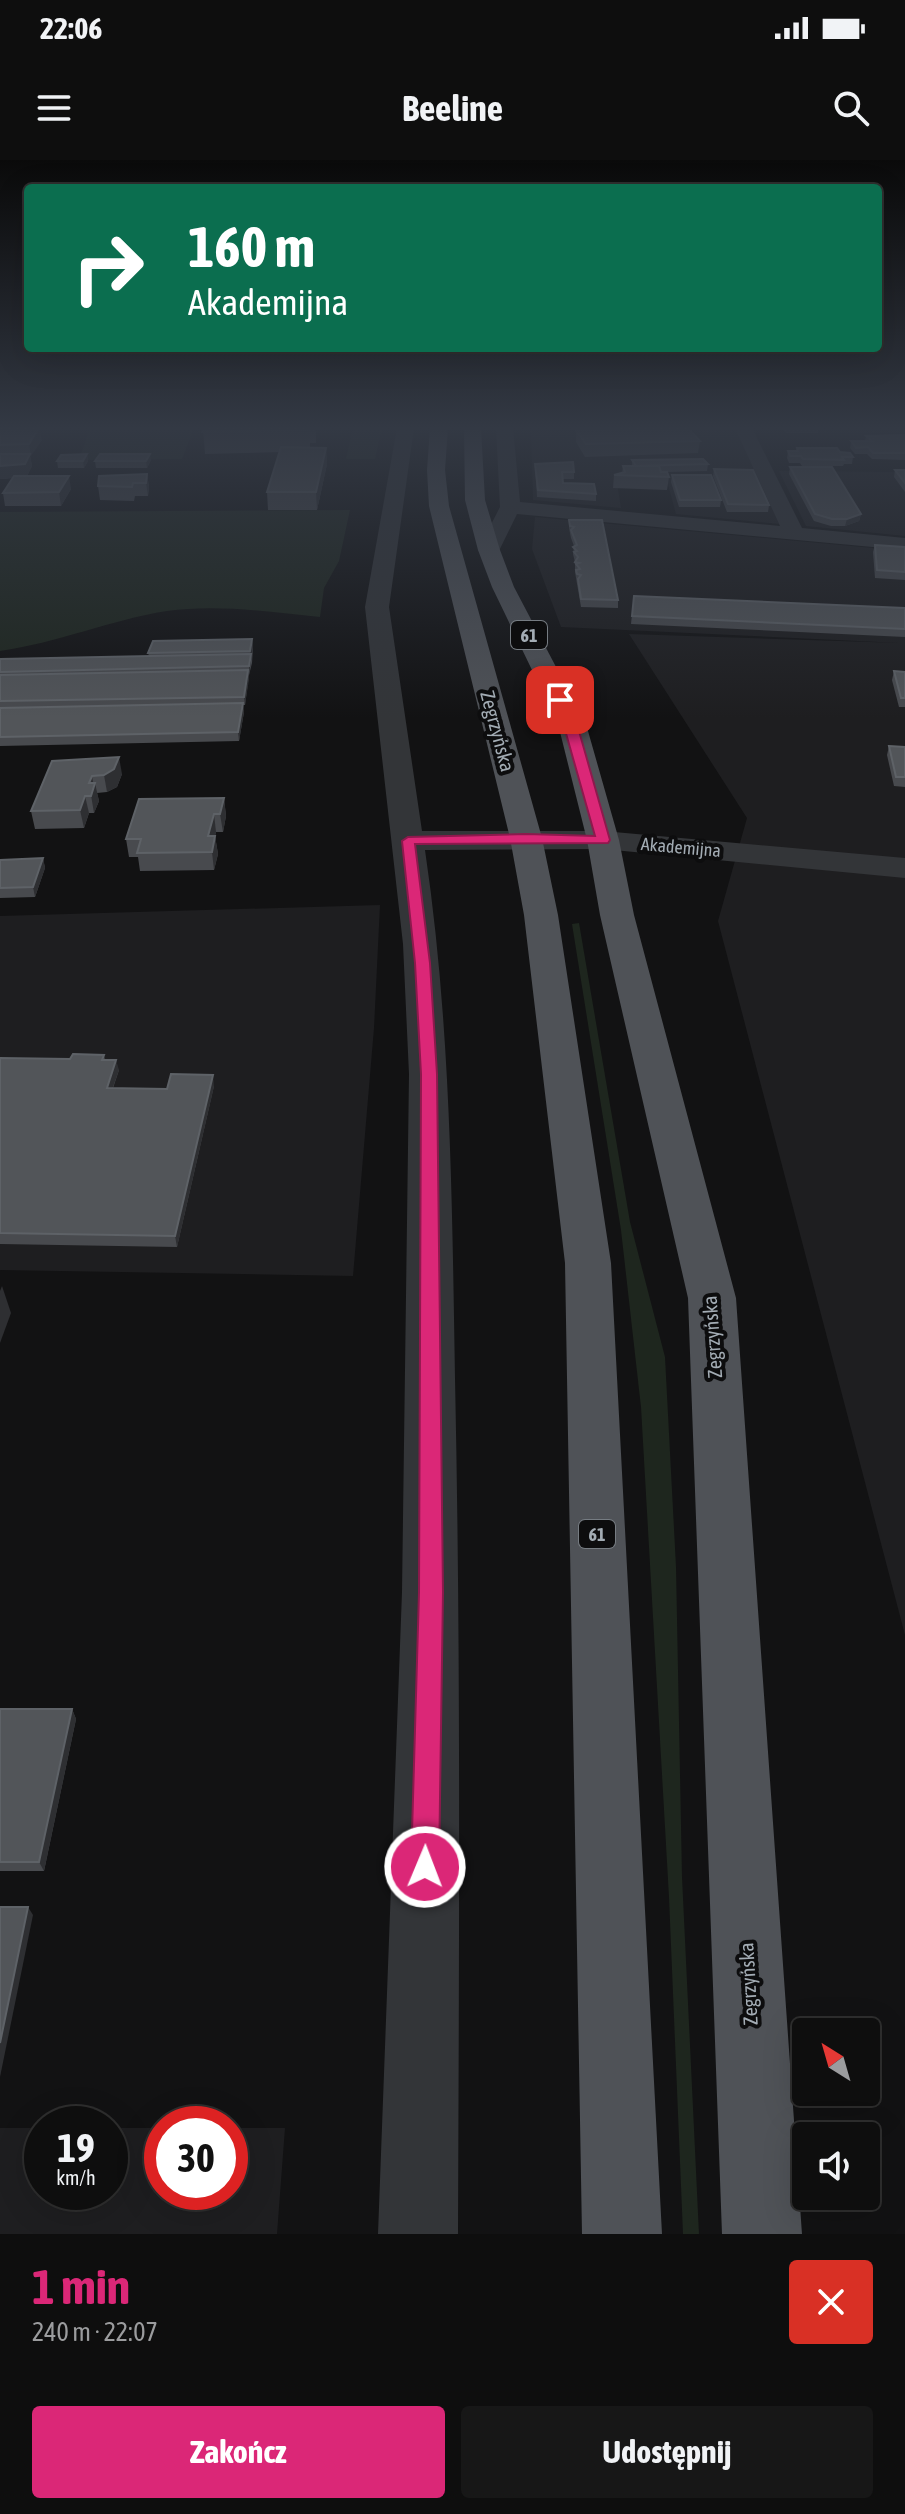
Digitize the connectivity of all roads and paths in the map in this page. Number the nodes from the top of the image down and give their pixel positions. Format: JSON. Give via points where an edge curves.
{"nodes":[{"id":1,"x":391,"y":525,"type":"edge"},
{"id":2,"x":444,"y":525,"type":"edge"},
{"id":3,"x":482,"y":525,"type":"edge"},
{"id":4,"x":501,"y":525,"type":"edge"},
{"id":5,"x":704,"y":525,"type":"edge"},
{"id":6,"x":790,"y":525,"type":"edge"},
{"id":7,"x":794,"y":533,"type":"junction"},
{"id":8,"x":905,"y":544,"type":"edge"},
{"id":9,"x":489,"y":550,"type":"junction"},
{"id":10,"x":526,"y":838,"type":"junction"},
{"id":11,"x":603,"y":840,"type":"junction"},
{"id":12,"x":408,"y":841,"type":"junction"},
{"id":13,"x":905,"y":868,"type":"edge"},
{"id":14,"x":418,"y":2234,"type":"edge"},
{"id":15,"x":622,"y":2234,"type":"edge"},
{"id":16,"x":762,"y":2234,"type":"edge"}],
"edges":[{"from":1,"to":12,"type":"street","via":[[377,607]]},
{"from":2,"to":10,"type":"main road","name":"Zegrzyńska","number":"61"},
{"from":3,"to":9,"type":"main road","name":"Zegrzyńska","number":"61"},
{"from":4,"to":9,"type":"street"},
{"from":5,"to":7,"type":"street"},
{"from":6,"to":7,"type":"street"},
{"from":7,"to":8,"type":"street"},
{"from":9,"to":11,"type":"main road","name":"Zegrzyńska","number":"61","via":[[572,724]]},
{"from":10,"to":11,"type":"street","name":"Akademijna"},
{"from":10,"to":12,"type":"street","name":"Akademijna"},
{"from":10,"to":15,"type":"main road","name":"Zegrzyńska","number":"61","via":[[588,1263]]},
{"from":11,"to":13,"type":"street","name":"Akademijna"},
{"from":11,"to":16,"type":"main road","name":"Zegrzyńska","number":"61","via":[[620,930],[712,1298]]},
{"from":12,"to":14,"type":"street","via":[[423,963],[429,1089],[431,1592]]}]}
